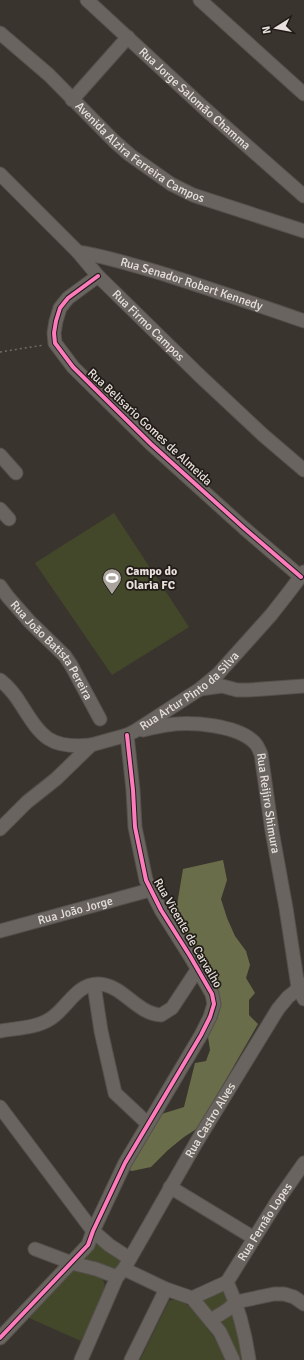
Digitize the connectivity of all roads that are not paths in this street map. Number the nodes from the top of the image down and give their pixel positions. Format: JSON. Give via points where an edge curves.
{"nodes":[{"id":1,"x":88,"y":0,"type":"edge"},
{"id":2,"x":200,"y":0,"type":"edge"},
{"id":3,"x":0,"y":33,"type":"edge"},
{"id":4,"x":128,"y":37,"type":"junction"},
{"id":5,"x":304,"y":94,"type":"edge"},
{"id":6,"x":72,"y":100,"type":"junction"},
{"id":7,"x":0,"y":174,"type":"edge"},
{"id":8,"x":304,"y":196,"type":"edge"},
{"id":9,"x":304,"y":231,"type":"edge"},
{"id":10,"x":78,"y":252,"type":"junction"},
{"id":11,"x":98,"y":276,"type":"junction"},
{"id":12,"x":304,"y":321,"type":"edge"},
{"id":13,"x":0,"y":455,"type":"edge"},
{"id":14,"x":304,"y":470,"type":"edge"},
{"id":15,"x":16,"y":473,"type":"dead end"},
{"id":16,"x":0,"y":509,"type":"edge"},
{"id":17,"x":9,"y":519,"type":"dead end"},
{"id":18,"x":303,"y":574,"type":"edge"},
{"id":19,"x":0,"y":586,"type":"edge"},
{"id":20,"x":2,"y":684,"type":"edge"},
{"id":21,"x":304,"y":686,"type":"edge"},
{"id":22,"x":200,"y":689,"type":"junction"},
{"id":23,"x":100,"y":718,"type":"dead end"},
{"id":24,"x":131,"y":733,"type":"junction"},
{"id":25,"x":92,"y":745,"type":"junction"},
{"id":26,"x":0,"y":829,"type":"edge"},
{"id":27,"x":150,"y":890,"type":"junction"},
{"id":28,"x":0,"y":930,"type":"edge"},
{"id":29,"x":198,"y":970,"type":"junction"},
{"id":30,"x":94,"y":985,"type":"junction"},
{"id":31,"x":301,"y":986,"type":"edge"},
{"id":32,"x":304,"y":999,"type":"edge"},
{"id":33,"x":0,"y":1031,"type":"edge"},
{"id":34,"x":0,"y":1107,"type":"edge"},
{"id":35,"x":148,"y":1124,"type":"junction"},
{"id":36,"x":304,"y":1163,"type":"edge"},
{"id":37,"x":170,"y":1187,"type":"junction"},
{"id":38,"x":93,"y":1231,"type":"junction"},
{"id":39,"x":254,"y":1238,"type":"junction"},
{"id":40,"x":35,"y":1249,"type":"dead end"},
{"id":41,"x":72,"y":1263,"type":"junction"},
{"id":42,"x":123,"y":1268,"type":"junction"},
{"id":43,"x":227,"y":1282,"type":"junction"},
{"id":44,"x":166,"y":1289,"type":"junction"},
{"id":45,"x":192,"y":1298,"type":"junction"},
{"id":46,"x":236,"y":1302,"type":"junction"},
{"id":47,"x":304,"y":1304,"type":"edge"},
{"id":48,"x":211,"y":1320,"type":"junction"},
{"id":49,"x":0,"y":1338,"type":"edge"},
{"id":50,"x":81,"y":1360,"type":"edge"},
{"id":51,"x":131,"y":1360,"type":"edge"},
{"id":52,"x":233,"y":1360,"type":"edge"},
{"id":53,"x":249,"y":1360,"type":"edge"}],
"edges":[{"from":1,"to":4,"type":"street","name":"Rua Jorge Salomão Chamma"},
{"from":2,"to":5,"type":"street"},
{"from":3,"to":6,"type":"street","name":"Avenida Alzira Ferreira Campos"},
{"from":4,"to":6,"type":"street"},
{"from":4,"to":8,"type":"street","name":"Rua Jorge Salomão Chamma"},
{"from":6,"to":9,"type":"street","name":"Avenida Alzira Ferreira Campos","via":[[130,155],[171,184],[193,195]]},
{"from":7,"to":10,"type":"street","name":"Rua Firmo Campos"},
{"from":10,"to":11,"type":"street","name":"Rua Firmo Campos"},
{"from":10,"to":12,"type":"street","name":"Rua Senador Robert Kennedy","via":[[103,256]]},
{"from":11,"to":14,"type":"street","name":"Rua Firmo Campos","via":[[263,435]]},
{"from":11,"to":18,"type":"street","name":"Rua Belisario Gomes de Almeida","via":[[68,298],[60,308],[54,333],[55,343],[73,368],[151,444],[244,528]]},
{"from":13,"to":15,"type":"street"},
{"from":16,"to":17,"type":"street"},
{"from":18,"to":22,"type":"street","name":"Rua Artur Pinto da Silva","via":[[230,662]]},
{"from":19,"to":23,"type":"street","name":"Rua João Batista Pereira","via":[[30,622],[65,656]]},
{"from":20,"to":25,"type":"street","via":[[18,699],[35,727],[50,740],[59,744]]},
{"from":21,"to":22,"type":"street","via":[[249,690],[222,686]]},
{"from":22,"to":24,"type":"street","name":"Rua Artur Pinto da Silva"},
{"from":24,"to":25,"type":"street","name":"Rua Artur Pinto da Silva"},
{"from":24,"to":27,"type":"street","name":"Rua Vicente de Carvalho","via":[[134,828]]},
{"from":24,"to":31,"type":"street","name":"Rua Reijiro Shimura","via":[[167,724],[187,723],[234,731],[256,744],[264,769],[272,831]]},
{"from":25,"to":26,"type":"street","name":"Rua Artur Pinto da Silva"},
{"from":27,"to":28,"type":"street","name":"Rua João Jorge"},
{"from":27,"to":29,"type":"street","name":"Rua Vicente de Carvalho"},
{"from":29,"to":30,"type":"street","via":[[172,1008],[161,1015],[148,1012],[113,988]]},
{"from":29,"to":35,"type":"street","name":"Rua Vicente de Carvalho","via":[[212,994],[214,1009]]},
{"from":30,"to":33,"type":"street","via":[[78,992],[60,1012],[42,1023]]},
{"from":30,"to":35,"type":"street","via":[[101,1032],[115,1093]]},
{"from":31,"to":32,"type":"street","name":"Rua Reijiro Shimura"},
{"from":31,"to":37,"type":"street","name":"Rua Castro Alves","via":[[278,1009]]},
{"from":34,"to":38,"type":"street"},
{"from":35,"to":38,"type":"street","name":"Rua Vicente de Carvalho","via":[[125,1163]]},
{"from":36,"to":39,"type":"street","name":"Rua Fernão Lopes"},
{"from":37,"to":39,"type":"street"},
{"from":37,"to":42,"type":"street","name":"Rua Castro Alves"},
{"from":38,"to":41,"type":"street","name":"Rua Vicente de Carvalho","via":[[88,1245]]},
{"from":38,"to":42,"type":"street","via":[[110,1245]]},
{"from":39,"to":43,"type":"street","name":"Rua Fernão Lopes"},
{"from":40,"to":41,"type":"street"},
{"from":41,"to":42,"type":"street","via":[[96,1269]]},
{"from":41,"to":49,"type":"street","name":"Rua Vicente de Carvalho"},
{"from":42,"to":44,"type":"street"},
{"from":42,"to":50,"type":"street","name":"Rua Castro Alves"},
{"from":43,"to":45,"type":"street"},
{"from":43,"to":46,"type":"street"},
{"from":44,"to":45,"type":"street"},
{"from":44,"to":51,"type":"street"},
{"from":45,"to":48,"type":"street"},
{"from":46,"to":47,"type":"street","via":[[284,1294]]},
{"from":46,"to":48,"type":"street"},
{"from":46,"to":53,"type":"street"},
{"from":48,"to":52,"type":"street","via":[[220,1332]]}]}
